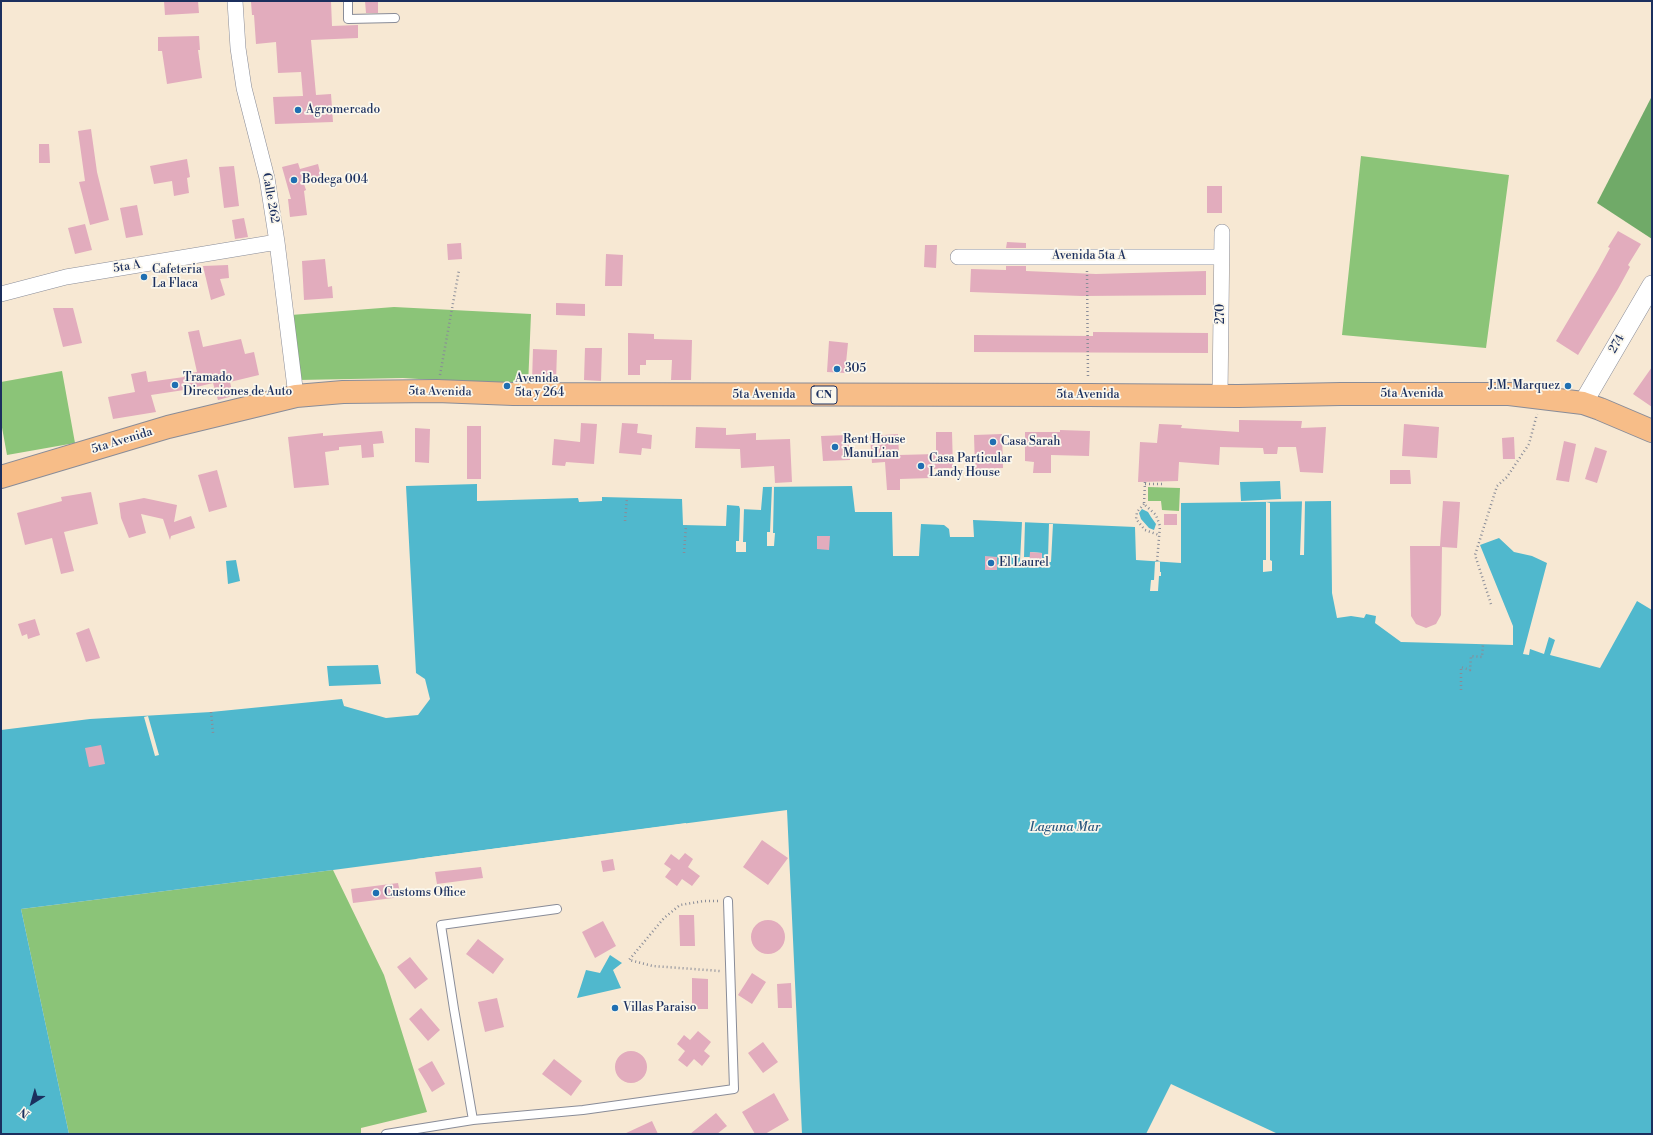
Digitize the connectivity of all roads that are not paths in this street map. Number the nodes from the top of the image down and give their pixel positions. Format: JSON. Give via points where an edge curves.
{"nodes":[{"id":1,"x":235,"y":1,"type":"edge"},
{"id":2,"x":348,"y":1,"type":"edge"},
{"id":3,"x":395,"y":18,"type":"dead end"},
{"id":4,"x":1222,"y":232,"type":"dead end"},
{"id":5,"x":277,"y":242,"type":"junction"},
{"id":6,"x":958,"y":257,"type":"dead end"},
{"id":7,"x":1221,"y":257,"type":"junction"},
{"id":8,"x":1652,"y":285,"type":"edge"},
{"id":9,"x":1,"y":294,"type":"edge"},
{"id":10,"x":296,"y":396,"type":"junction"},
{"id":11,"x":1220,"y":396,"type":"junction"},
{"id":12,"x":1583,"y":404,"type":"junction"},
{"id":13,"x":1652,"y":431,"type":"edge"},
{"id":14,"x":2,"y":473,"type":"edge"},
{"id":15,"x":728,"y":902,"type":"road end"},
{"id":16,"x":557,"y":909,"type":"dead end"},
{"id":17,"x":473,"y":1120,"type":"junction"},
{"id":18,"x":386,"y":1134,"type":"edge"}],
"edges":[{"from":1,"to":5,"type":"street","name":"Calle 262","via":[[244,88],[268,178]]},
{"from":2,"to":3,"type":"lane","via":[[348,19]]},
{"from":4,"to":7,"type":"street","name":"270"},
{"from":5,"to":9,"type":"street","name":"5ta A","via":[[66,277]]},
{"from":5,"to":10,"type":"street","name":"Calle 262"},
{"from":6,"to":7,"type":"street","name":"Avenida 5ta A"},
{"from":7,"to":11,"type":"street","name":"270"},
{"from":8,"to":12,"type":"street","name":"274"},
{"from":10,"to":11,"type":"highway","name":"5ta Avenida","number":"CN","via":[[343,392],[437,391],[513,394]]},
{"from":10,"to":14,"type":"highway","name":"5ta Avenida","number":"CN"},
{"from":11,"to":12,"type":"highway","name":"5ta Avenida","number":"CN","via":[[1509,394]]},
{"from":12,"to":13,"type":"highway","name":"5ta Avenida","number":"CN"},
{"from":15,"to":17,"type":"lane","via":[[734,1089],[583,1110]]},
{"from":16,"to":17,"type":"lane","via":[[442,925]]},
{"from":17,"to":18,"type":"lane"}]}
